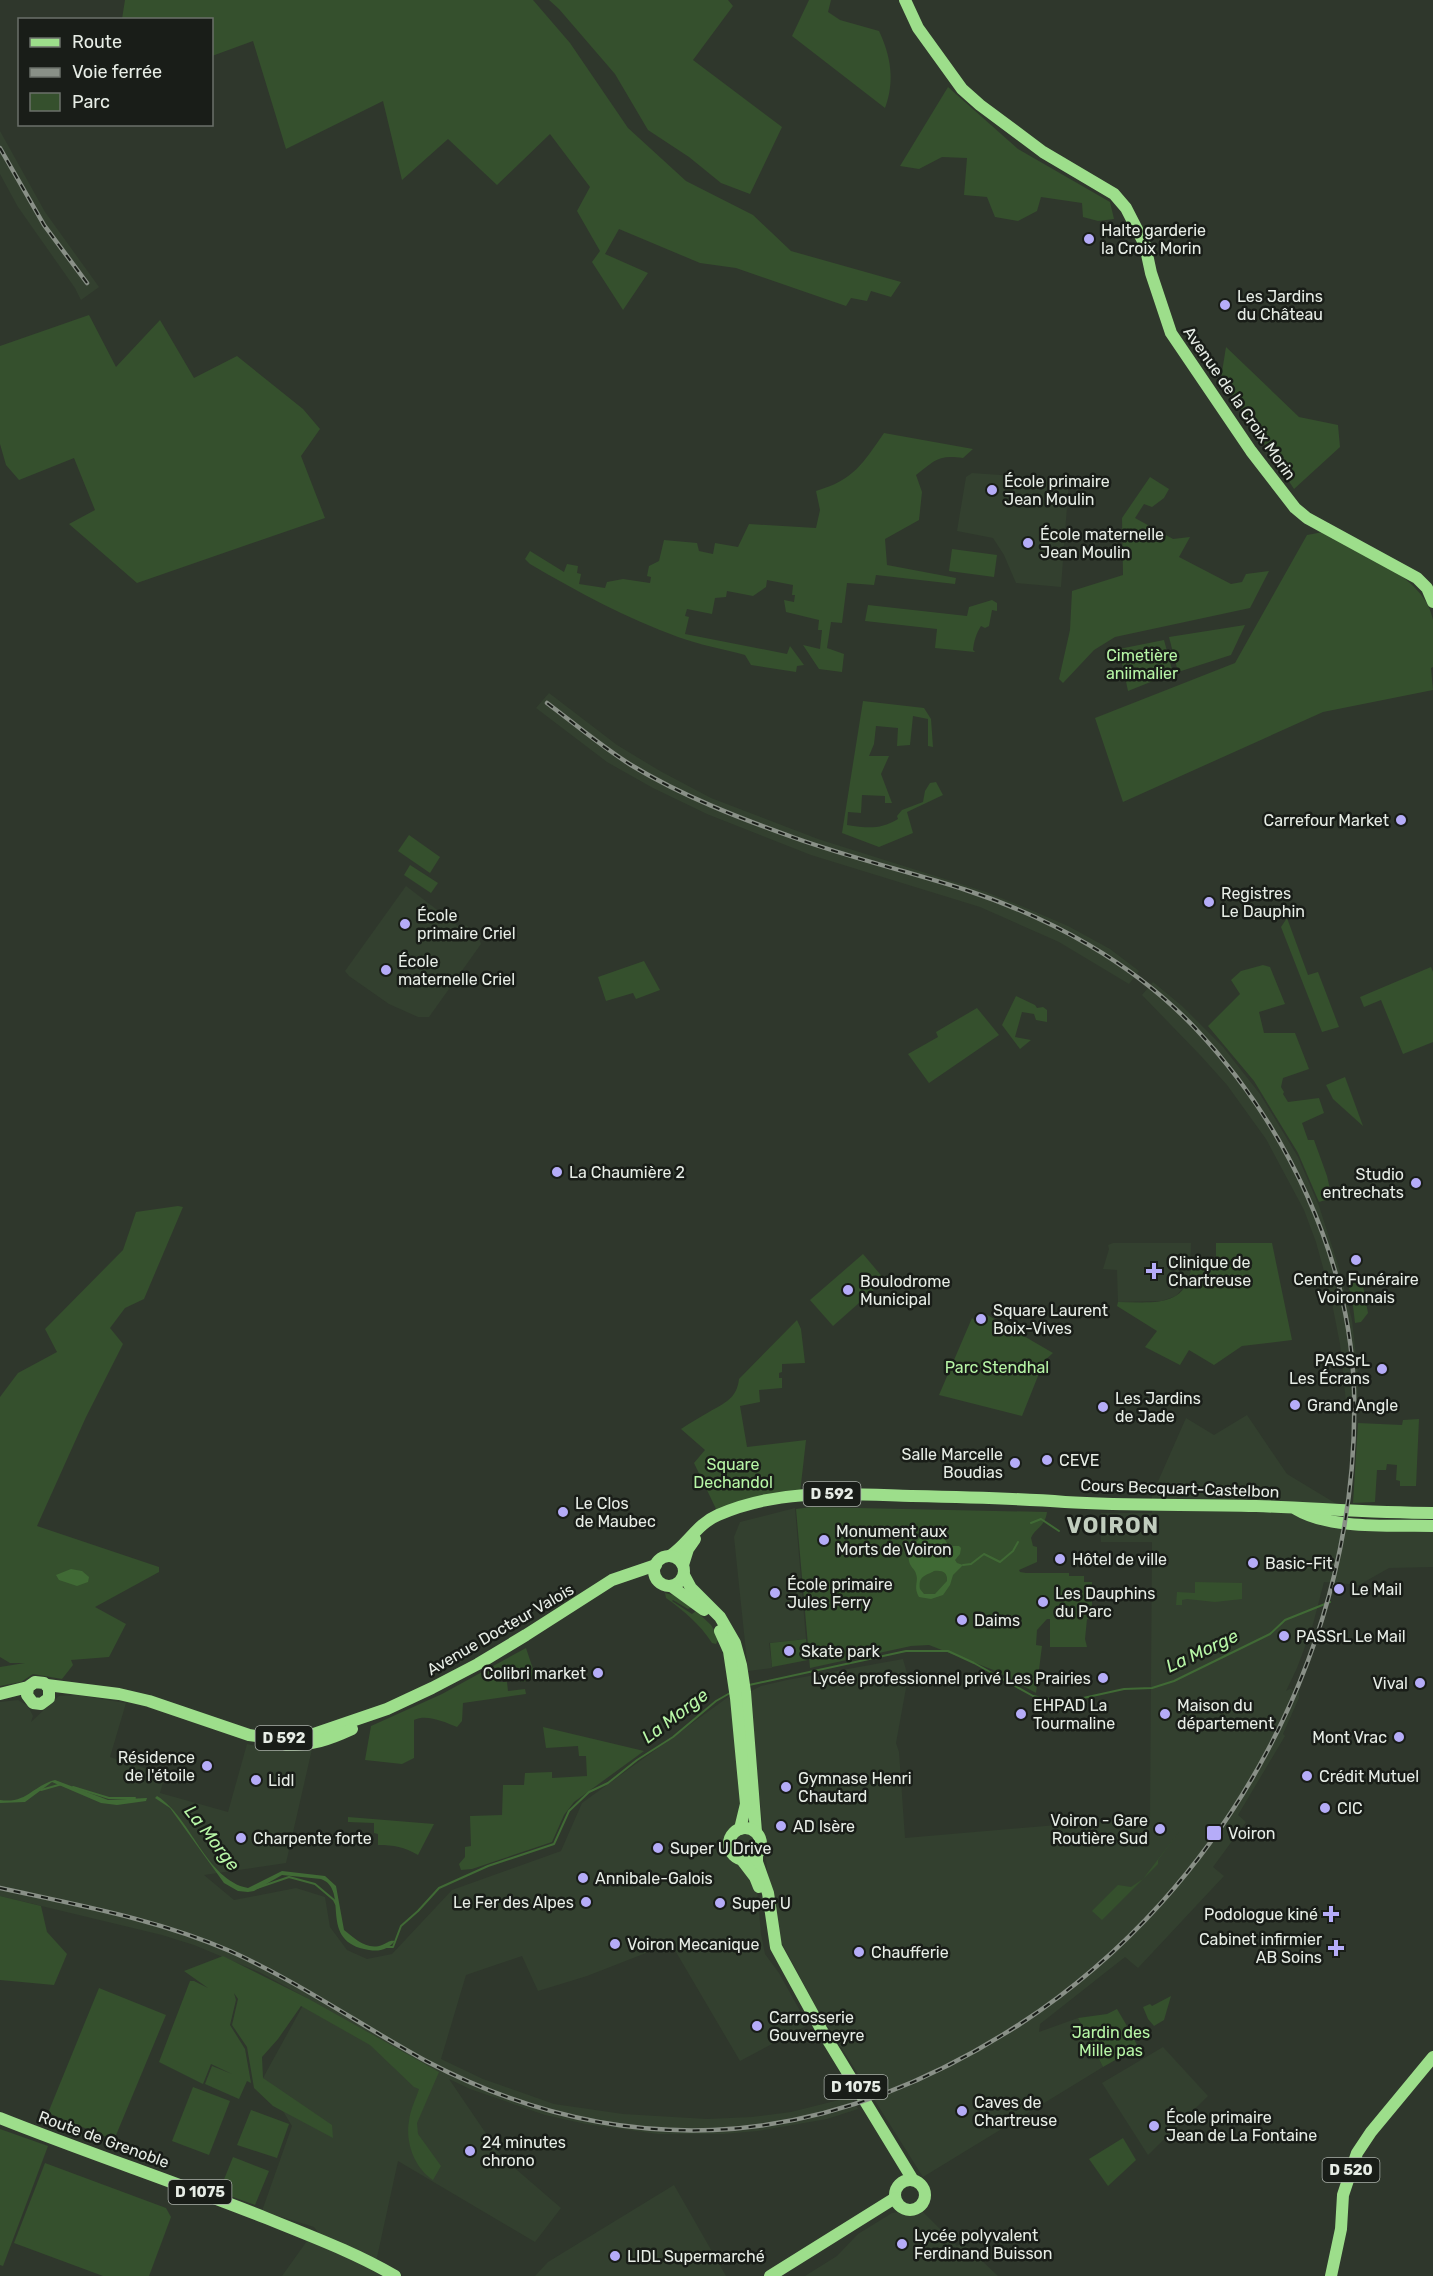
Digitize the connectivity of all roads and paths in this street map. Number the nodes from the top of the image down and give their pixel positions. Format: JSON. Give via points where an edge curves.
{"nodes":[{"id":1,"x":905,"y":0,"type":"edge"},
{"id":2,"x":1433,"y":602,"type":"edge"},
{"id":3,"x":1063,"y":1502,"type":"junction"},
{"id":4,"x":1433,"y":1513,"type":"edge"},
{"id":5,"x":1352,"y":1518,"type":"junction"},
{"id":6,"x":1433,"y":1526,"type":"edge"},
{"id":7,"x":670,"y":1556,"type":"junction"},
{"id":8,"x":656,"y":1564,"type":"junction"},
{"id":9,"x":683,"y":1570,"type":"junction"},
{"id":10,"x":628,"y":1573,"type":"junction"},
{"id":11,"x":657,"y":1581,"type":"junction"},
{"id":12,"x":671,"y":1586,"type":"junction"},
{"id":13,"x":47,"y":1685,"type":"junction"},
{"id":14,"x":80,"y":1689,"type":"junction"},
{"id":15,"x":739,"y":1692,"type":"junction"},
{"id":16,"x":28,"y":1693,"type":"junction"},
{"id":17,"x":0,"y":1695,"type":"edge"},
{"id":18,"x":49,"y":1698,"type":"junction"},
{"id":19,"x":740,"y":1829,"type":"junction"},
{"id":20,"x":756,"y":1832,"type":"junction"},
{"id":21,"x":757,"y":1855,"type":"junction"},
{"id":22,"x":742,"y":1860,"type":"junction"},
{"id":23,"x":811,"y":2013,"type":"junction"},
{"id":24,"x":1433,"y":2057,"type":"edge"},
{"id":25,"x":0,"y":2118,"type":"edge"},
{"id":26,"x":908,"y":2181,"type":"junction"},
{"id":27,"x":897,"y":2202,"type":"junction"},
{"id":28,"x":395,"y":2276,"type":"edge"},
{"id":29,"x":770,"y":2276,"type":"edge"},
{"id":30,"x":783,"y":2276,"type":"edge"},
{"id":31,"x":1331,"y":2276,"type":"edge"}],
"edges":[{"from":1,"to":2,"type":"main road","name":"Avenue de la Croix Morin","via":[[918,28],[962,88],[980,105],[1043,152],[1113,194],[1126,208],[1145,245],[1171,333],[1295,508],[1417,578]]},
{"from":3,"to":5,"type":"main road","name":"Cours Becquart-Castelbon","number":"D 592","via":[[1296,1508]]},
{"from":3,"to":7,"type":"main road","name":"Cours Becquart-Castelbon","number":"D 592","via":[[850,1493],[789,1497],[718,1514],[699,1526]]},
{"from":3,"to":9,"type":"main road","name":"Cours Becquart-Castelbon","number":"D 592","via":[[1048,1506],[819,1501],[779,1505],[708,1527],[694,1540]]},
{"from":4,"to":5,"type":"main road"},
{"from":5,"to":6,"type":"main road"},
{"from":7,"to":8,"type":"main road"},
{"from":7,"to":9,"type":"main road"},
{"from":8,"to":10,"type":"main road","number":"D 592"},
{"from":8,"to":11,"type":"main road"},
{"from":9,"to":12,"type":"main road","via":[[676,1585]]},
{"from":9,"to":15,"type":"main road","via":[[691,1588],[724,1623],[735,1643],[744,1678]]},
{"from":10,"to":11,"type":"main road"},
{"from":10,"to":14,"type":"main road","name":"Avenue Docteur Valois","number":"D 592","via":[[478,1664],[330,1739],[308,1746],[270,1746],[198,1723],[149,1701]]},
{"from":11,"to":12,"type":"main road"},
{"from":12,"to":15,"type":"main road","via":[[710,1616],[720,1631]]},
{"from":13,"to":14,"type":"main road","name":"Avenue Docteur Valois","number":"D 592"},
{"from":13,"to":16,"type":"main road","via":[[39,1681]]},
{"from":13,"to":18,"type":"main road"},
{"from":14,"to":18,"type":"main road","name":"Avenue Docteur Valois","number":"D 592"},
{"from":15,"to":19,"type":"main road","via":[[746,1804]]},
{"from":15,"to":20,"type":"main road"},
{"from":16,"to":17,"type":"main road"},
{"from":16,"to":18,"type":"main road","via":[[33,1703],[41,1704]]},
{"from":19,"to":20,"type":"main road"},
{"from":19,"to":22,"type":"main road","via":[[729,1844],[735,1857]]},
{"from":20,"to":21,"type":"main road","via":[[761,1845]]},
{"from":21,"to":22,"type":"main road"},
{"from":21,"to":23,"type":"main road","number":"D 1075","via":[[768,1893],[776,1947]]},
{"from":22,"to":23,"type":"main road","number":"D 1075","via":[[759,1886],[767,1936],[776,1961],[801,2004]]},
{"from":23,"to":26,"type":"main road","number":"D 1075","via":[[900,2161]]},
{"from":24,"to":31,"type":"main road","number":"D 520","via":[[1357,2153],[1343,2194],[1341,2229]]},
{"from":25,"to":28,"type":"main road","name":"Route de Grenoble","number":"D 1075","via":[[366,2258]]},
{"from":26,"to":27,"type":"main road","via":[[898,2187]]},
{"from":26,"to":27,"type":"main road","via":[[924,2188],[924,2202],[913,2210],[904,2209]]},
{"from":27,"to":29,"type":"main road"},
{"from":27,"to":30,"type":"main road"}]}
